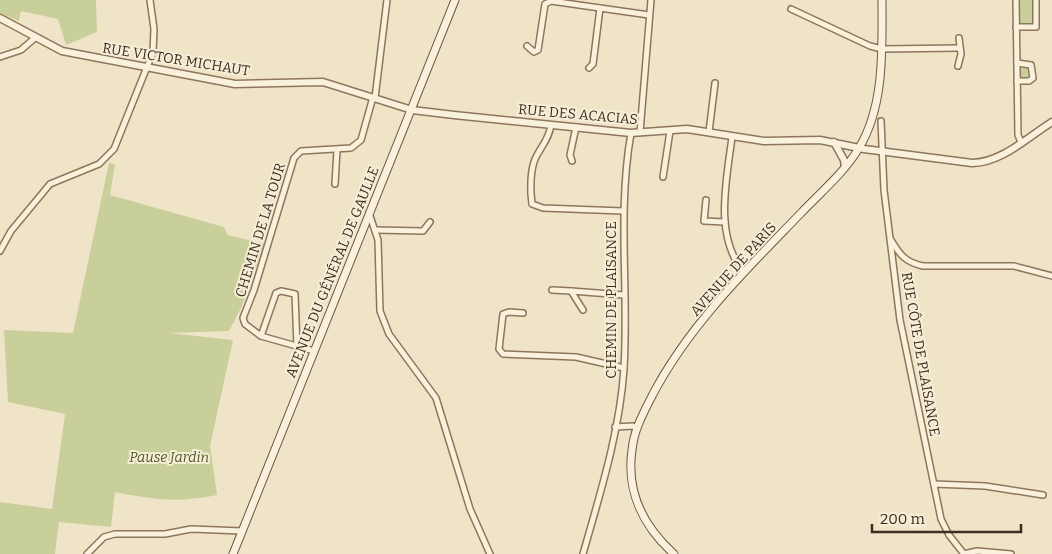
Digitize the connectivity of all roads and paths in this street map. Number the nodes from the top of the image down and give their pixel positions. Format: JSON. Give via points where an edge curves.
{"nodes":[{"id":1,"x":150,"y":0,"type":"edge"},
{"id":2,"x":387,"y":0,"type":"edge"},
{"id":3,"x":455,"y":0,"type":"edge"},
{"id":4,"x":651,"y":0,"type":"edge"},
{"id":5,"x":882,"y":0,"type":"edge"},
{"id":6,"x":1016,"y":0,"type":"edge"},
{"id":7,"x":1036,"y":0,"type":"edge"},
{"id":8,"x":600,"y":8,"type":"junction"},
{"id":9,"x":791,"y":9,"type":"dead end"},
{"id":10,"x":649,"y":15,"type":"junction"},
{"id":11,"x":0,"y":18,"type":"edge"},
{"id":12,"x":1016,"y":27,"type":"junction"},
{"id":13,"x":36,"y":37,"type":"junction"},
{"id":14,"x":959,"y":38,"type":"dead end"},
{"id":15,"x":527,"y":46,"type":"dead end"},
{"id":16,"x":960,"y":48,"type":"junction"},
{"id":17,"x":882,"y":49,"type":"junction"},
{"id":18,"x":0,"y":57,"type":"edge"},
{"id":19,"x":1017,"y":63,"type":"junction"},
{"id":20,"x":958,"y":66,"type":"dead end"},
{"id":21,"x":147,"y":68,"type":"junction"},
{"id":22,"x":589,"y":68,"type":"dead end"},
{"id":23,"x":1017,"y":81,"type":"junction"},
{"id":24,"x":714,"y":84,"type":"dead end"},
{"id":25,"x":374,"y":98,"type":"junction"},
{"id":26,"x":412,"y":110,"type":"junction"},
{"id":27,"x":881,"y":121,"type":"dead end"},
{"id":28,"x":1052,"y":122,"type":"edge"},
{"id":29,"x":551,"y":125,"type":"junction"},
{"id":30,"x":576,"y":127,"type":"junction"},
{"id":31,"x":670,"y":131,"type":"junction"},
{"id":32,"x":640,"y":132,"type":"junction"},
{"id":33,"x":710,"y":132,"type":"junction"},
{"id":34,"x":631,"y":133,"type":"junction"},
{"id":35,"x":865,"y":134,"type":"junction"},
{"id":36,"x":732,"y":137,"type":"junction"},
{"id":37,"x":834,"y":142,"type":"junction"},
{"id":38,"x":1021,"y":142,"type":"junction"},
{"id":39,"x":860,"y":148,"type":"junction"},
{"id":40,"x":337,"y":150,"type":"junction"},
{"id":41,"x":880,"y":151,"type":"junction"},
{"id":42,"x":572,"y":161,"type":"dead end"},
{"id":43,"x":845,"y":167,"type":"junction"},
{"id":44,"x":663,"y":177,"type":"dead end"},
{"id":45,"x":335,"y":184,"type":"dead end"},
{"id":46,"x":706,"y":200,"type":"dead end"},
{"id":47,"x":623,"y":211,"type":"junction"},
{"id":48,"x":370,"y":213,"type":"junction"},
{"id":49,"x":430,"y":222,"type":"dead end"},
{"id":50,"x":725,"y":222,"type":"junction"},
{"id":51,"x":376,"y":230,"type":"junction"},
{"id":52,"x":890,"y":238,"type":"junction"},
{"id":53,"x":0,"y":251,"type":"edge"},
{"id":54,"x":744,"y":272,"type":"junction"},
{"id":55,"x":1052,"y":276,"type":"edge"},
{"id":56,"x":552,"y":290,"type":"dead end"},
{"id":57,"x":571,"y":291,"type":"junction"},
{"id":58,"x":624,"y":295,"type":"junction"},
{"id":59,"x":582,"y":310,"type":"dead end"},
{"id":60,"x":523,"y":313,"type":"dead end"},
{"id":61,"x":261,"y":336,"type":"junction"},
{"id":62,"x":297,"y":347,"type":"junction"},
{"id":63,"x":314,"y":351,"type":"junction"},
{"id":64,"x":624,"y":368,"type":"junction"},
{"id":65,"x":615,"y":427,"type":"junction"},
{"id":66,"x":636,"y":428,"type":"junction"},
{"id":67,"x":934,"y":484,"type":"junction"},
{"id":68,"x":1042,"y":495,"type":"dead end"},
{"id":69,"x":242,"y":531,"type":"junction"},
{"id":70,"x":87,"y":554,"type":"edge"},
{"id":71,"x":233,"y":554,"type":"edge"},
{"id":72,"x":490,"y":554,"type":"edge"},
{"id":73,"x":583,"y":554,"type":"edge"},
{"id":74,"x":674,"y":554,"type":"edge"},
{"id":75,"x":964,"y":554,"type":"edge"},
{"id":76,"x":1011,"y":554,"type":"edge"}],
"edges":[{"from":1,"to":21,"type":"street","via":[[153,52]]},
{"from":2,"to":25,"type":"street"},
{"from":3,"to":26,"type":"main road","name":"AVENUE DU GÉNÉRAL DE GAULLE"},
{"from":4,"to":10,"type":"street"},
{"from":5,"to":17,"type":"main road","name":"AVENUE DE PARIS"},
{"from":6,"to":12,"type":"street"},
{"from":7,"to":12,"type":"street","via":[[1036,27]]},
{"from":8,"to":10,"type":"street"},
{"from":8,"to":15,"type":"street","via":[[551,1],[545,4],[538,50],[534,52]]},
{"from":8,"to":22,"type":"street","via":[[594,64]]},
{"from":9,"to":17,"type":"street"},
{"from":10,"to":32,"type":"street"},
{"from":11,"to":13,"type":"street","name":"RUE VICTOR MICHAUT"},
{"from":12,"to":19,"type":"street"},
{"from":13,"to":18,"type":"street","via":[[21,50]]},
{"from":13,"to":21,"type":"street","name":"RUE VICTOR MICHAUT","via":[[62,51]]},
{"from":14,"to":16,"type":"street"},
{"from":16,"to":17,"type":"street"},
{"from":16,"to":20,"type":"street"},
{"from":17,"to":35,"type":"main road","name":"AVENUE DE PARIS","via":[[878,89]]},
{"from":19,"to":23,"type":"street"},
{"from":19,"to":23,"type":"street","via":[[1031,65],[1033,69],[1033,78]]},
{"from":21,"to":25,"type":"street","name":"RUE VICTOR MICHAUT","via":[[235,84],[323,82]]},
{"from":21,"to":53,"type":"street","via":[[114,149],[99,164],[50,184],[11,231]]},
{"from":23,"to":38,"type":"street","via":[[1018,135]]},
{"from":24,"to":33,"type":"street"},
{"from":25,"to":26,"type":"street","name":"RUE VICTOR MICHAUT"},
{"from":25,"to":40,"type":"street","name":"CHEMIN DE LA TOUR","via":[[361,140],[351,148]]},
{"from":26,"to":29,"type":"street","name":"RUE DES ACACIAS"},
{"from":26,"to":48,"type":"main road","name":"AVENUE DU GÉNÉRAL DE GAULLE"},
{"from":27,"to":41,"type":"street","name":"RUE CÔTE DE PLAISANCE"},
{"from":28,"to":38,"type":"street","name":"RUE DES ACACIAS"},
{"from":29,"to":30,"type":"street","name":"RUE DES ACACIAS"},
{"from":29,"to":47,"type":"street","via":[[534,164],[532,204],[543,208]]},
{"from":30,"to":34,"type":"street","name":"RUE DES ACACIAS"},
{"from":30,"to":42,"type":"street","via":[[570,155]]},
{"from":31,"to":32,"type":"street","name":"RUE DES ACACIAS"},
{"from":31,"to":33,"type":"street","name":"RUE DES ACACIAS"},
{"from":31,"to":44,"type":"street"},
{"from":32,"to":34,"type":"street","name":"RUE DES ACACIAS"},
{"from":33,"to":36,"type":"street","name":"RUE DES ACACIAS"},
{"from":34,"to":47,"type":"street","name":"CHEMIN DE PLAISANCE","via":[[624,172]]},
{"from":35,"to":39,"type":"main road","name":"AVENUE DE PARIS"},
{"from":35,"to":41,"type":"street","via":[[870,146]]},
{"from":36,"to":37,"type":"street","name":"RUE DES ACACIAS"},
{"from":36,"to":50,"type":"street"},
{"from":37,"to":39,"type":"street","name":"RUE DES ACACIAS"},
{"from":37,"to":43,"type":"street"},
{"from":38,"to":41,"type":"street","name":"RUE DES ACACIAS","via":[[998,157],[978,163]]},
{"from":39,"to":41,"type":"street","name":"RUE DES ACACIAS"},
{"from":39,"to":43,"type":"main road","name":"AVENUE DE PARIS"},
{"from":40,"to":45,"type":"street"},
{"from":40,"to":61,"type":"street","name":"CHEMIN DE LA TOUR","via":[[301,151],[294,158],[243,318],[245,324]]},
{"from":41,"to":52,"type":"street","name":"RUE CÔTE DE PLAISANCE"},
{"from":43,"to":54,"type":"main road","name":"AVENUE DE PARIS"},
{"from":46,"to":50,"type":"street","via":[[704,221]]},
{"from":47,"to":58,"type":"street","name":"CHEMIN DE PLAISANCE"},
{"from":48,"to":51,"type":"street"},
{"from":48,"to":63,"type":"main road","name":"AVENUE DU GÉNÉRAL DE GAULLE"},
{"from":49,"to":51,"type":"street","via":[[423,231]]},
{"from":50,"to":54,"type":"street","via":[[732,254]]},
{"from":51,"to":72,"type":"street","via":[[383,322],[436,398],[470,509]]},
{"from":52,"to":55,"type":"street","via":[[901,257],[910,263],[923,266],[1014,266]]},
{"from":52,"to":67,"type":"street","name":"RUE CÔTE DE PLAISANCE","via":[[905,349]]},
{"from":54,"to":66,"type":"main road","name":"AVENUE DE PARIS","via":[[710,310],[667,368]]},
{"from":56,"to":57,"type":"street"},
{"from":57,"to":58,"type":"street"},
{"from":57,"to":59,"type":"street"},
{"from":58,"to":64,"type":"street","name":"CHEMIN DE PLAISANCE"},
{"from":60,"to":64,"type":"street","via":[[503,314],[499,349],[503,354],[576,357]]},
{"from":61,"to":62,"type":"street"},
{"from":61,"to":62,"type":"street","via":[[276,293],[295,294]]},
{"from":62,"to":63,"type":"street"},
{"from":63,"to":69,"type":"main road","name":"AVENUE DU GÉNÉRAL DE GAULLE"},
{"from":64,"to":65,"type":"street","name":"CHEMIN DE PLAISANCE"},
{"from":65,"to":66,"type":"street"},
{"from":65,"to":73,"type":"street","name":"CHEMIN DE PLAISANCE"},
{"from":66,"to":74,"type":"main road","name":"AVENUE DE PARIS","via":[[631,464],[633,491],[648,525]]},
{"from":67,"to":68,"type":"street","via":[[985,486]]},
{"from":67,"to":75,"type":"street","name":"RUE CÔTE DE PLAISANCE","via":[[941,519]]},
{"from":69,"to":70,"type":"street","via":[[191,529],[165,534],[115,534],[104,538]]},
{"from":69,"to":71,"type":"main road","name":"AVENUE DU GÉNÉRAL DE GAULLE"},
{"from":75,"to":76,"type":"street","via":[[977,551]]}]}
